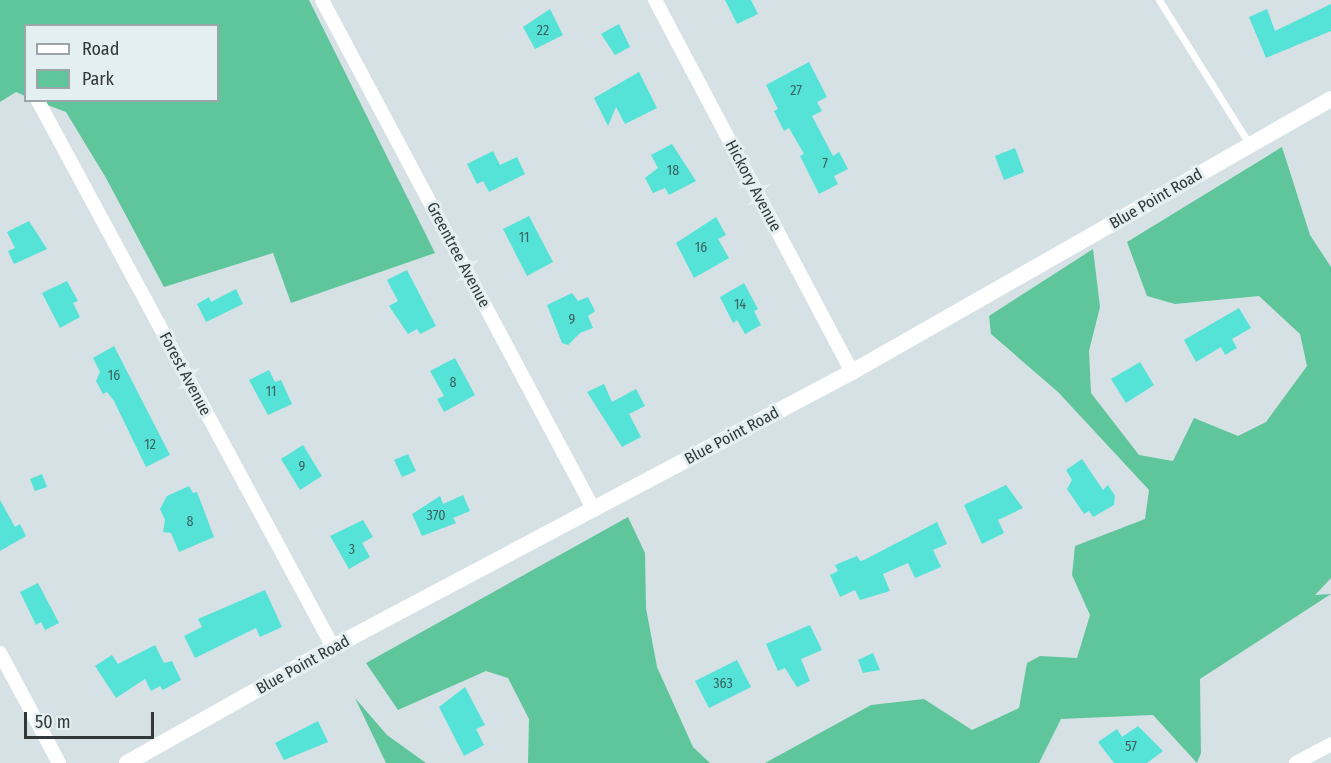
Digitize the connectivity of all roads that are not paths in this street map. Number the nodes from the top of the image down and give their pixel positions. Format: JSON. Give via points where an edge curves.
{"nodes":[{"id":1,"x":322,"y":0,"type":"edge"},
{"id":2,"x":655,"y":0,"type":"edge"},
{"id":3,"x":1159,"y":0,"type":"edge"},
{"id":4,"x":1331,"y":99,"type":"edge"},
{"id":5,"x":39,"y":102,"type":"edge"},
{"id":6,"x":1250,"y":145,"type":"junction"},
{"id":7,"x":852,"y":372,"type":"junction"},
{"id":8,"x":594,"y":510,"type":"junction"},
{"id":9,"x":333,"y":648,"type":"junction"},
{"id":10,"x":0,"y":653,"type":"edge"},
{"id":11,"x":1331,"y":744,"type":"edge"},
{"id":12,"x":59,"y":763,"type":"edge"},
{"id":13,"x":127,"y":763,"type":"edge"},
{"id":14,"x":1296,"y":763,"type":"edge"}],
"edges":[{"from":1,"to":8,"type":"street","name":"Greentree Avenue"},
{"from":2,"to":7,"type":"street","name":"Hickory Avenue"},
{"from":3,"to":6,"type":"lane"},
{"from":4,"to":6,"type":"street","name":"Blue Point Road"},
{"from":5,"to":9,"type":"street","name":"Forest Avenue"},
{"from":6,"to":7,"type":"street","name":"Blue Point Road"},
{"from":7,"to":8,"type":"street","name":"Blue Point Road"},
{"from":8,"to":9,"type":"street","name":"Blue Point Road"},
{"from":9,"to":13,"type":"street","name":"Blue Point Road"},
{"from":10,"to":12,"type":"street"},
{"from":11,"to":14,"type":"street"}]}
